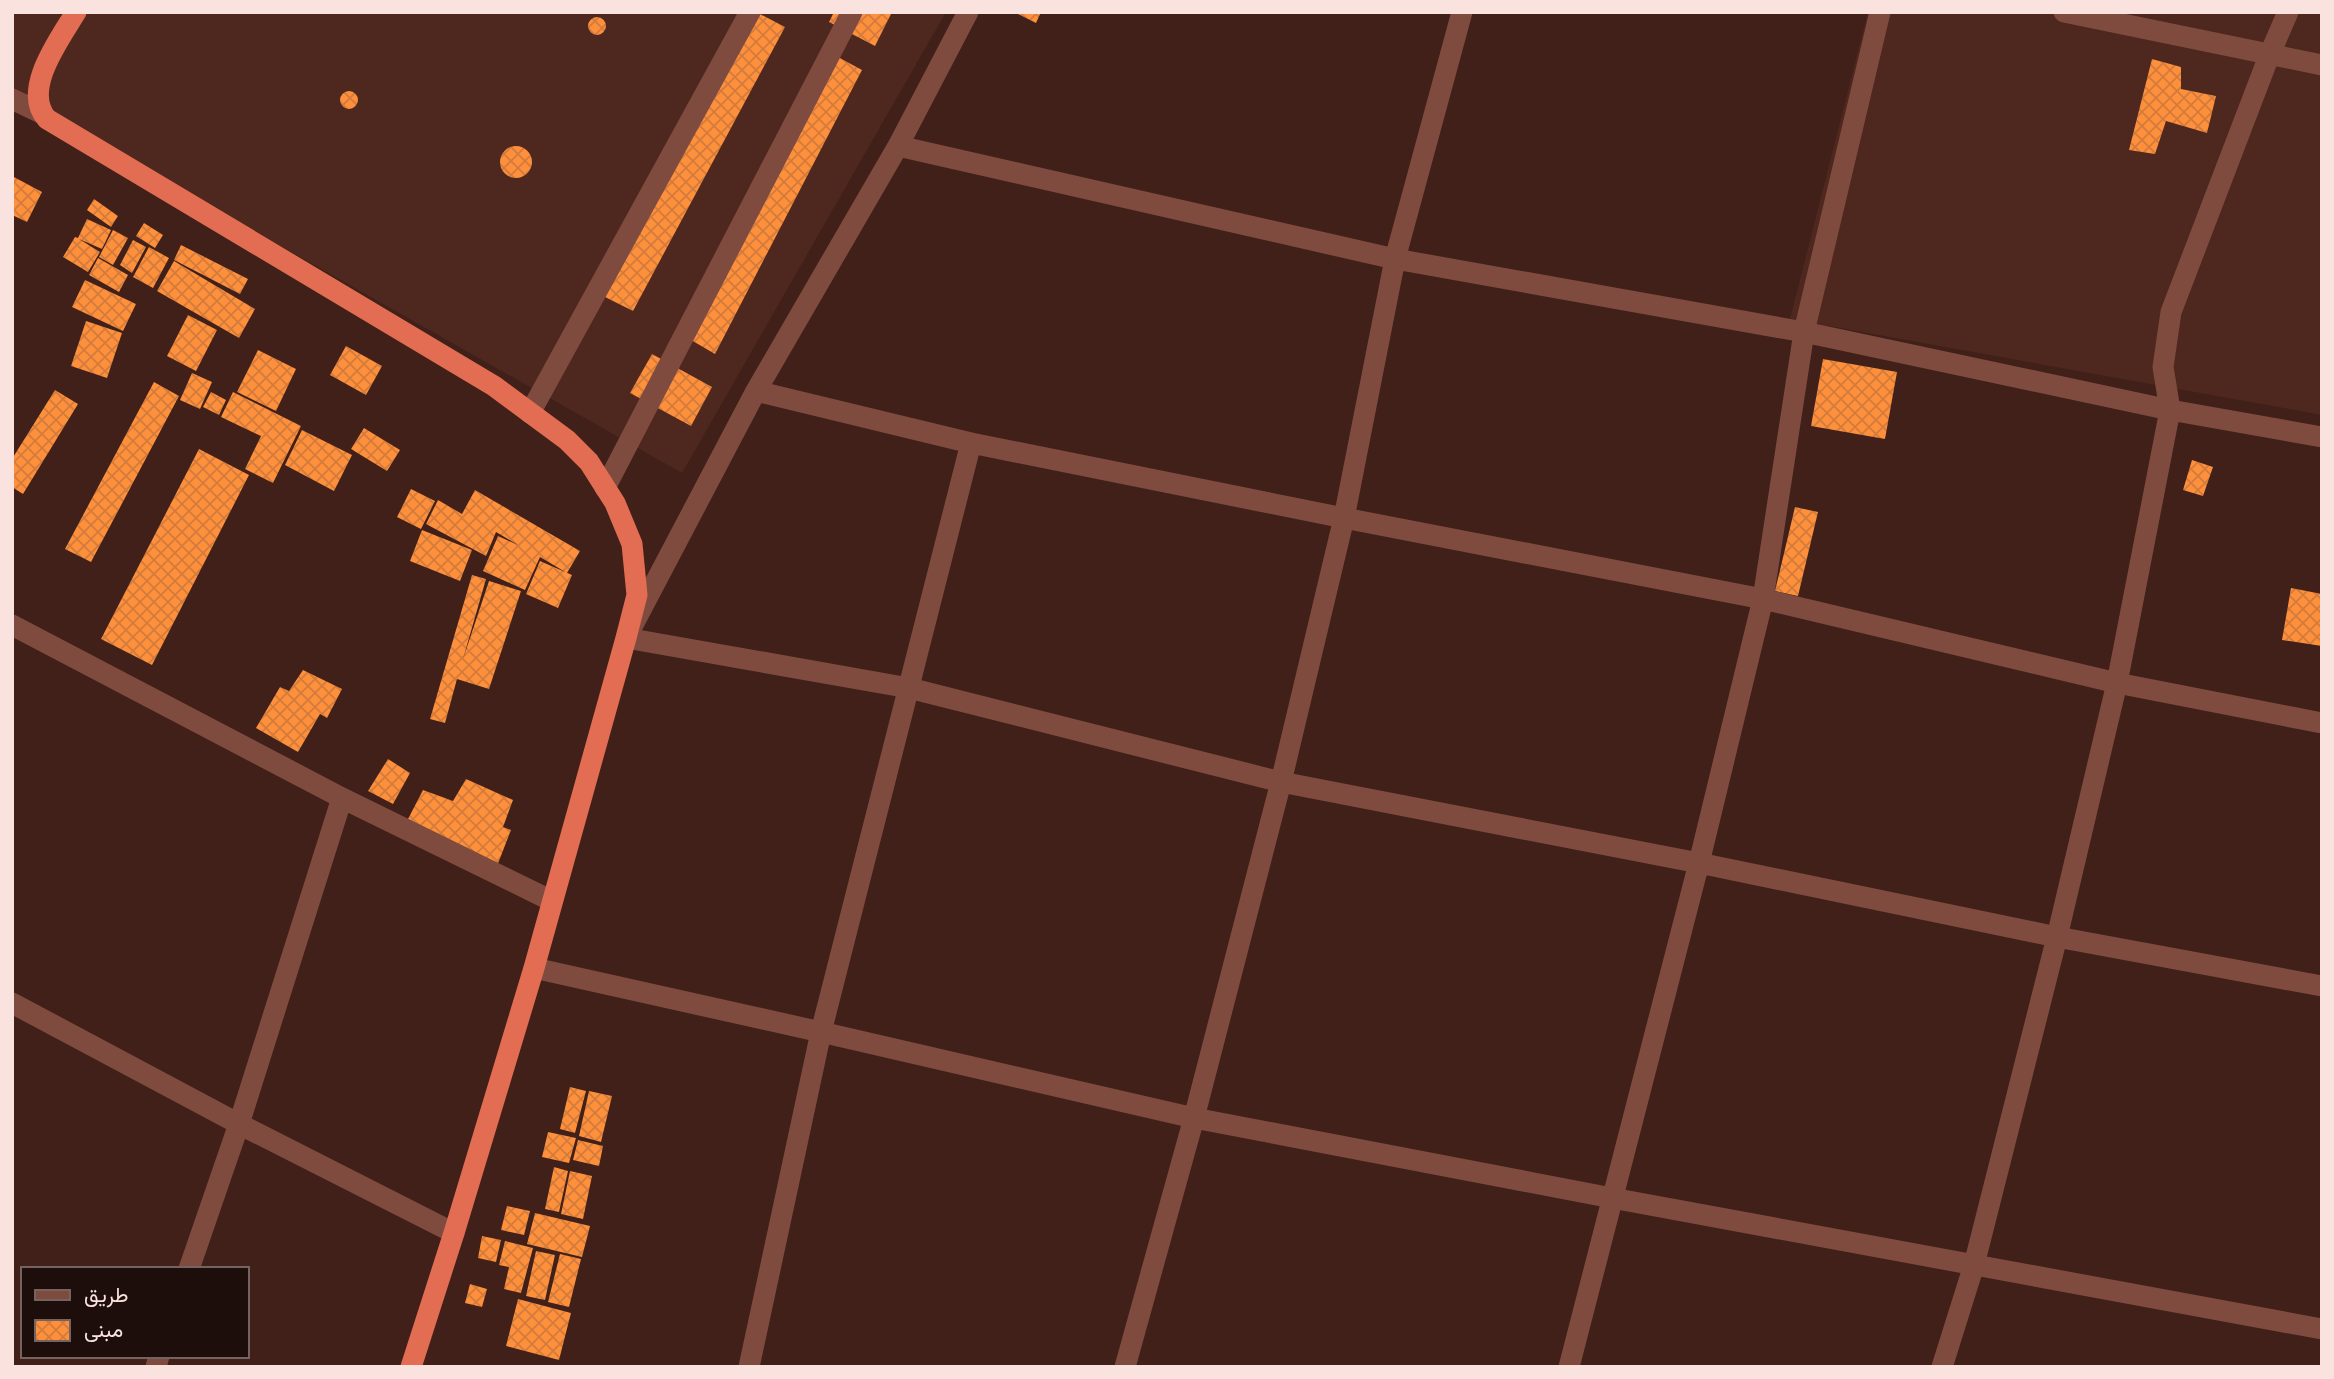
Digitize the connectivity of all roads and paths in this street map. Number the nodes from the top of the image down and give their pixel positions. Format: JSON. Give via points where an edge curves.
{"nodes":[{"id":1,"x":76,"y":12,"type":"edge"},
{"id":2,"x":750,"y":12,"type":"edge"},
{"id":3,"x":852,"y":12,"type":"edge"},
{"id":4,"x":968,"y":12,"type":"edge"},
{"id":5,"x":1462,"y":12,"type":"edge"},
{"id":6,"x":1880,"y":12,"type":"edge"},
{"id":7,"x":2064,"y":12,"type":"edge"},
{"id":8,"x":2288,"y":12,"type":"edge"},
{"id":9,"x":2269,"y":55,"type":"junction"},
{"id":10,"x":2322,"y":65,"type":"edge"},
{"id":11,"x":12,"y":99,"type":"edge"},
{"id":12,"x":41,"y":113,"type":"junction"},
{"id":13,"x":898,"y":146,"type":"junction"},
{"id":14,"x":1395,"y":259,"type":"junction"},
{"id":15,"x":1804,"y":332,"type":"junction"},
{"id":16,"x":756,"y":391,"type":"junction"},
{"id":17,"x":2170,"y":410,"type":"junction"},
{"id":18,"x":530,"y":413,"type":"junction"},
{"id":19,"x":2322,"y":437,"type":"edge"},
{"id":20,"x":971,"y":443,"type":"junction"},
{"id":21,"x":605,"y":488,"type":"junction"},
{"id":22,"x":1344,"y":518,"type":"junction"},
{"id":23,"x":1763,"y":599,"type":"junction"},
{"id":24,"x":12,"y":625,"type":"edge"},
{"id":25,"x":626,"y":638,"type":"junction"},
{"id":26,"x":2117,"y":683,"type":"junction"},
{"id":27,"x":909,"y":688,"type":"junction"},
{"id":28,"x":2322,"y":723,"type":"edge"},
{"id":29,"x":1281,"y":782,"type":"junction"},
{"id":30,"x":342,"y":799,"type":"junction"},
{"id":31,"x":1699,"y":863,"type":"junction"},
{"id":32,"x":552,"y":901,"type":"junction"},
{"id":33,"x":2057,"y":937,"type":"junction"},
{"id":34,"x":534,"y":968,"type":"junction"},
{"id":35,"x":2322,"y":986,"type":"edge"},
{"id":36,"x":12,"y":1003,"type":"edge"},
{"id":37,"x":821,"y":1032,"type":"junction"},
{"id":38,"x":1194,"y":1118,"type":"junction"},
{"id":39,"x":239,"y":1124,"type":"junction"},
{"id":40,"x":1612,"y":1198,"type":"junction"},
{"id":41,"x":454,"y":1233,"type":"junction"},
{"id":42,"x":1974,"y":1265,"type":"junction"},
{"id":43,"x":190,"y":1267,"type":"edge"},
{"id":44,"x":2322,"y":1329,"type":"edge"},
{"id":45,"x":411,"y":1367,"type":"edge"},
{"id":46,"x":749,"y":1367,"type":"edge"},
{"id":47,"x":1125,"y":1367,"type":"edge"},
{"id":48,"x":1569,"y":1367,"type":"edge"},
{"id":49,"x":1942,"y":1367,"type":"edge"}],
"edges":[{"from":1,"to":12,"type":"highway","via":[[42,73]]},
{"from":2,"to":18,"type":"street"},
{"from":3,"to":21,"type":"street"},
{"from":4,"to":13,"type":"street"},
{"from":5,"to":14,"type":"street"},
{"from":6,"to":15,"type":"street"},
{"from":7,"to":9,"type":"street"},
{"from":8,"to":9,"type":"street"},
{"from":9,"to":10,"type":"street"},
{"from":9,"to":17,"type":"street","via":[[2171,312],[2162,366]]},
{"from":11,"to":12,"type":"street"},
{"from":12,"to":18,"type":"highway","via":[[494,386]]},
{"from":13,"to":14,"type":"street"},
{"from":13,"to":16,"type":"street"},
{"from":14,"to":15,"type":"street"},
{"from":14,"to":22,"type":"street"},
{"from":15,"to":17,"type":"street"},
{"from":15,"to":23,"type":"street"},
{"from":16,"to":20,"type":"street"},
{"from":16,"to":25,"type":"street"},
{"from":17,"to":19,"type":"street"},
{"from":17,"to":26,"type":"street"},
{"from":18,"to":21,"type":"highway","via":[[567,440],[589,462]]},
{"from":20,"to":22,"type":"street"},
{"from":20,"to":27,"type":"street"},
{"from":21,"to":25,"type":"highway","via":[[632,544],[637,595]]},
{"from":22,"to":23,"type":"street"},
{"from":22,"to":29,"type":"street"},
{"from":23,"to":26,"type":"street"},
{"from":23,"to":31,"type":"street"},
{"from":24,"to":30,"type":"street"},
{"from":25,"to":27,"type":"street"},
{"from":25,"to":32,"type":"highway"},
{"from":26,"to":28,"type":"street"},
{"from":26,"to":33,"type":"street"},
{"from":27,"to":29,"type":"street"},
{"from":27,"to":37,"type":"street"},
{"from":29,"to":31,"type":"street"},
{"from":29,"to":38,"type":"street"},
{"from":30,"to":32,"type":"street"},
{"from":30,"to":39,"type":"street"},
{"from":31,"to":33,"type":"street"},
{"from":31,"to":40,"type":"street"},
{"from":32,"to":34,"type":"highway"},
{"from":33,"to":35,"type":"street"},
{"from":33,"to":42,"type":"street"},
{"from":34,"to":37,"type":"street"},
{"from":34,"to":41,"type":"highway"},
{"from":36,"to":39,"type":"street"},
{"from":37,"to":38,"type":"street"},
{"from":37,"to":46,"type":"street"},
{"from":38,"to":40,"type":"street"},
{"from":38,"to":47,"type":"street"},
{"from":39,"to":41,"type":"street"},
{"from":39,"to":43,"type":"street"},
{"from":40,"to":42,"type":"street"},
{"from":40,"to":48,"type":"street"},
{"from":41,"to":45,"type":"highway"},
{"from":42,"to":44,"type":"street"},
{"from":42,"to":49,"type":"street"}]}
